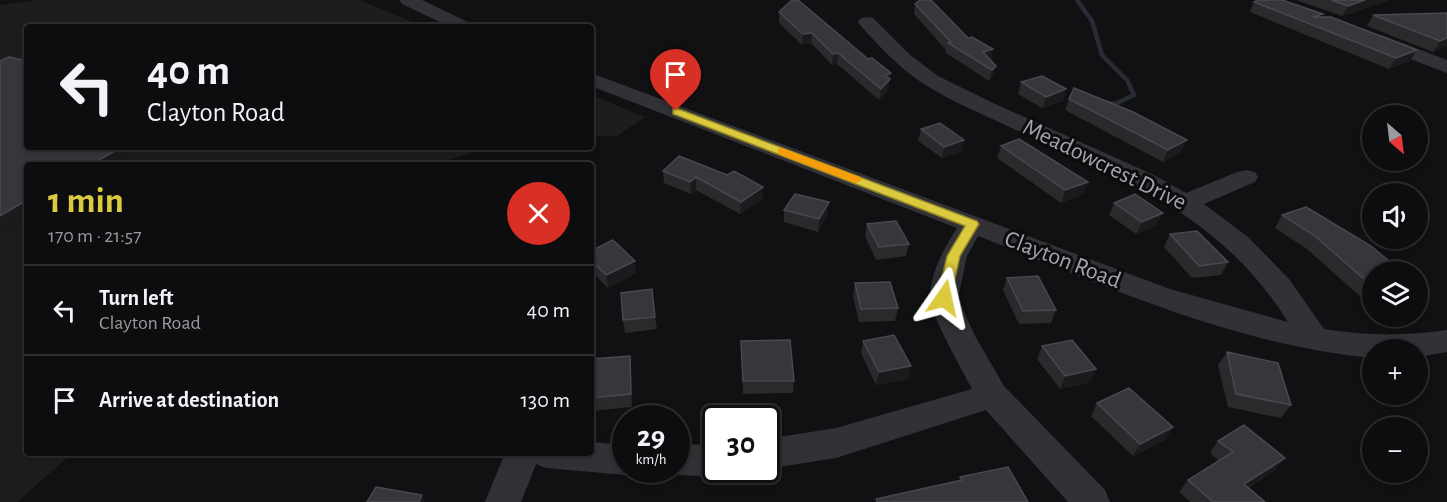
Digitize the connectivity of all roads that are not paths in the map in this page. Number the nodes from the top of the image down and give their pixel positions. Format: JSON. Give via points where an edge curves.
{"nodes":[{"id":1,"x":408,"y":0,"type":"edge"},
{"id":2,"x":867,"y":22,"type":"dead end"},
{"id":3,"x":458,"y":24,"type":"edge"},
{"id":4,"x":1364,"y":34,"type":"edge"},
{"id":5,"x":1447,"y":67,"type":"edge"},
{"id":6,"x":594,"y":80,"type":"edge"},
{"id":7,"x":1246,"y":177,"type":"dead end"},
{"id":8,"x":1186,"y":202,"type":"junction"},
{"id":9,"x":972,"y":224,"type":"junction"},
{"id":10,"x":1314,"y":339,"type":"junction"},
{"id":11,"x":1447,"y":341,"type":"edge"},
{"id":12,"x":992,"y":394,"type":"junction"},
{"id":13,"x":780,"y":452,"type":"edge"},
{"id":14,"x":522,"y":456,"type":"edge"},
{"id":15,"x":580,"y":456,"type":"edge"},
{"id":16,"x":612,"y":459,"type":"edge"},
{"id":17,"x":503,"y":502,"type":"edge"},
{"id":18,"x":1092,"y":502,"type":"edge"}],
"edges":[{"from":1,"to":3,"type":"street"},
{"from":2,"to":8,"type":"street","name":"Meadowcrest Drive","via":[[902,58],[931,80]]},
{"from":4,"to":5,"type":"street"},
{"from":6,"to":9,"type":"street","name":"Clayton Road"},
{"from":7,"to":8,"type":"street"},
{"from":8,"to":10,"type":"street","name":"Meadowcrest Drive","via":[[1226,230],[1280,282]]},
{"from":9,"to":10,"type":"street","name":"Clayton Road","via":[[1200,309]]},
{"from":9,"to":12,"type":"street","via":[[954,256],[944,298],[969,357]]},
{"from":10,"to":11,"type":"street","name":"Clayton Road","via":[[1385,347]]},
{"from":12,"to":13,"type":"street","via":[[836,443]]},
{"from":12,"to":18,"type":"street"},
{"from":14,"to":17,"type":"street"},
{"from":15,"to":16,"type":"street"}]}
